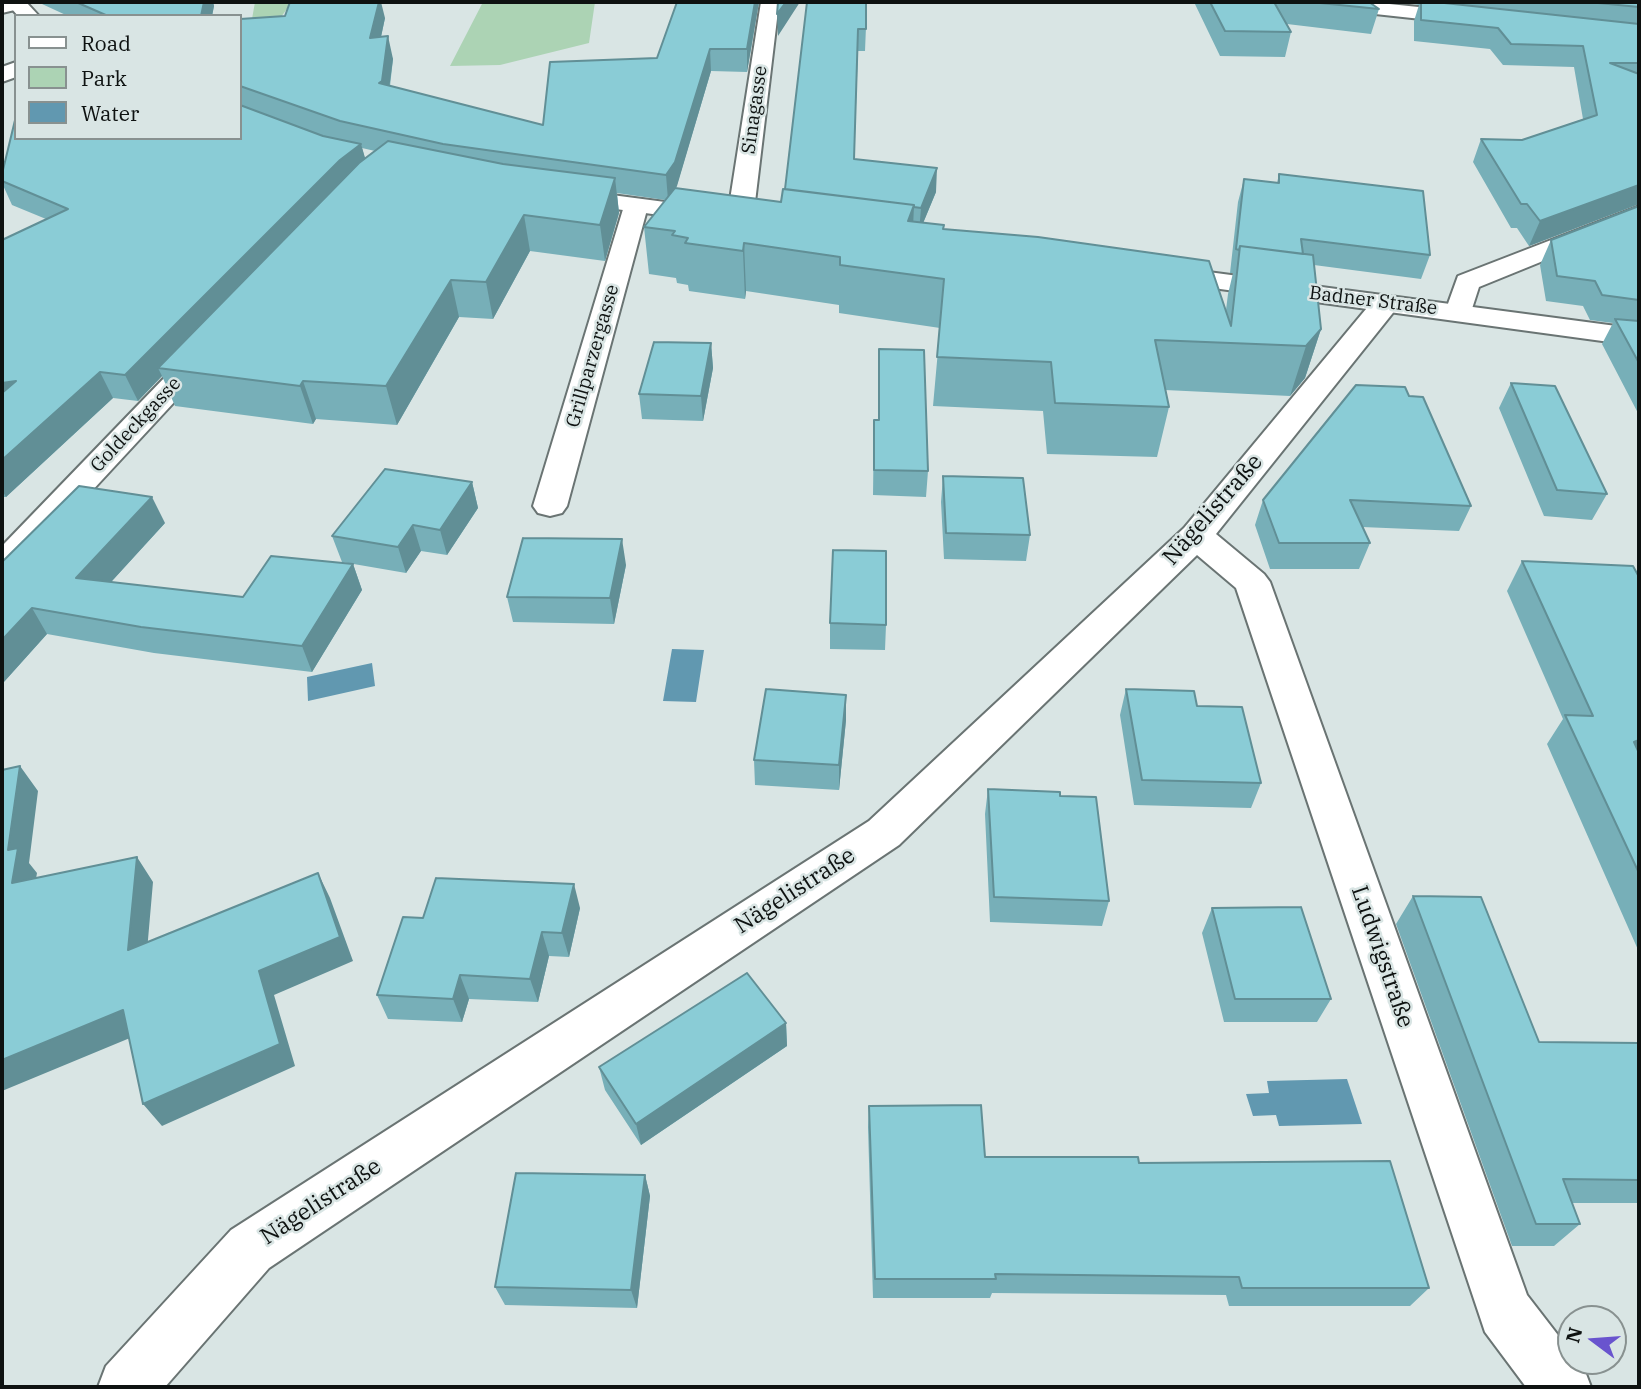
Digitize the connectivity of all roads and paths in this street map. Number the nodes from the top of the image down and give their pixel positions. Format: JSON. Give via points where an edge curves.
{"nodes":[{"id":1,"x":770,"y":2,"type":"edge"},
{"id":2,"x":1320,"y":2,"type":"edge"},
{"id":3,"x":1486,"y":20,"type":"edge"},
{"id":4,"x":536,"y":192,"type":"edge"},
{"id":5,"x":636,"y":206,"type":"junction"},
{"id":6,"x":1639,"y":213,"type":"edge"},
{"id":7,"x":740,"y":219,"type":"junction"},
{"id":8,"x":766,"y":222,"type":"edge"},
{"id":9,"x":1141,"y":271,"type":"edge"},
{"id":10,"x":1386,"y":303,"type":"junction"},
{"id":11,"x":1460,"y":312,"type":"junction"},
{"id":12,"x":227,"y":329,"type":"edge"},
{"id":13,"x":1639,"y":338,"type":"edge"},
{"id":14,"x":550,"y":506,"type":"dead end"},
{"id":15,"x":1196,"y":536,"type":"junction"},
{"id":16,"x":2,"y":567,"type":"edge"},
{"id":17,"x":127,"y":1387,"type":"edge"},
{"id":18,"x":1562,"y":1387,"type":"edge"}],
"edges":[{"from":1,"to":7,"type":"street","name":"Sinagasse"},
{"from":2,"to":3,"type":"street"},
{"from":4,"to":5,"type":"street"},
{"from":5,"to":7,"type":"street"},
{"from":5,"to":14,"type":"street","name":"Grillparzergasse"},
{"from":6,"to":11,"type":"street","via":[[1467,282]]},
{"from":7,"to":8,"type":"street"},
{"from":9,"to":10,"type":"street","name":"Badner Straße"},
{"from":10,"to":11,"type":"street","name":"Badner Straße"},
{"from":10,"to":15,"type":"street","name":"Nägelistraße"},
{"from":11,"to":13,"type":"street","name":"Badner Straße"},
{"from":12,"to":16,"type":"street","name":"Goldeckgasse"},
{"from":15,"to":17,"type":"street","name":"Nägelistraße","via":[[884,833],[250,1249]]},
{"from":15,"to":18,"type":"street","name":"Ludwigstraße","via":[[1252,582],[1505,1312]]}]}
